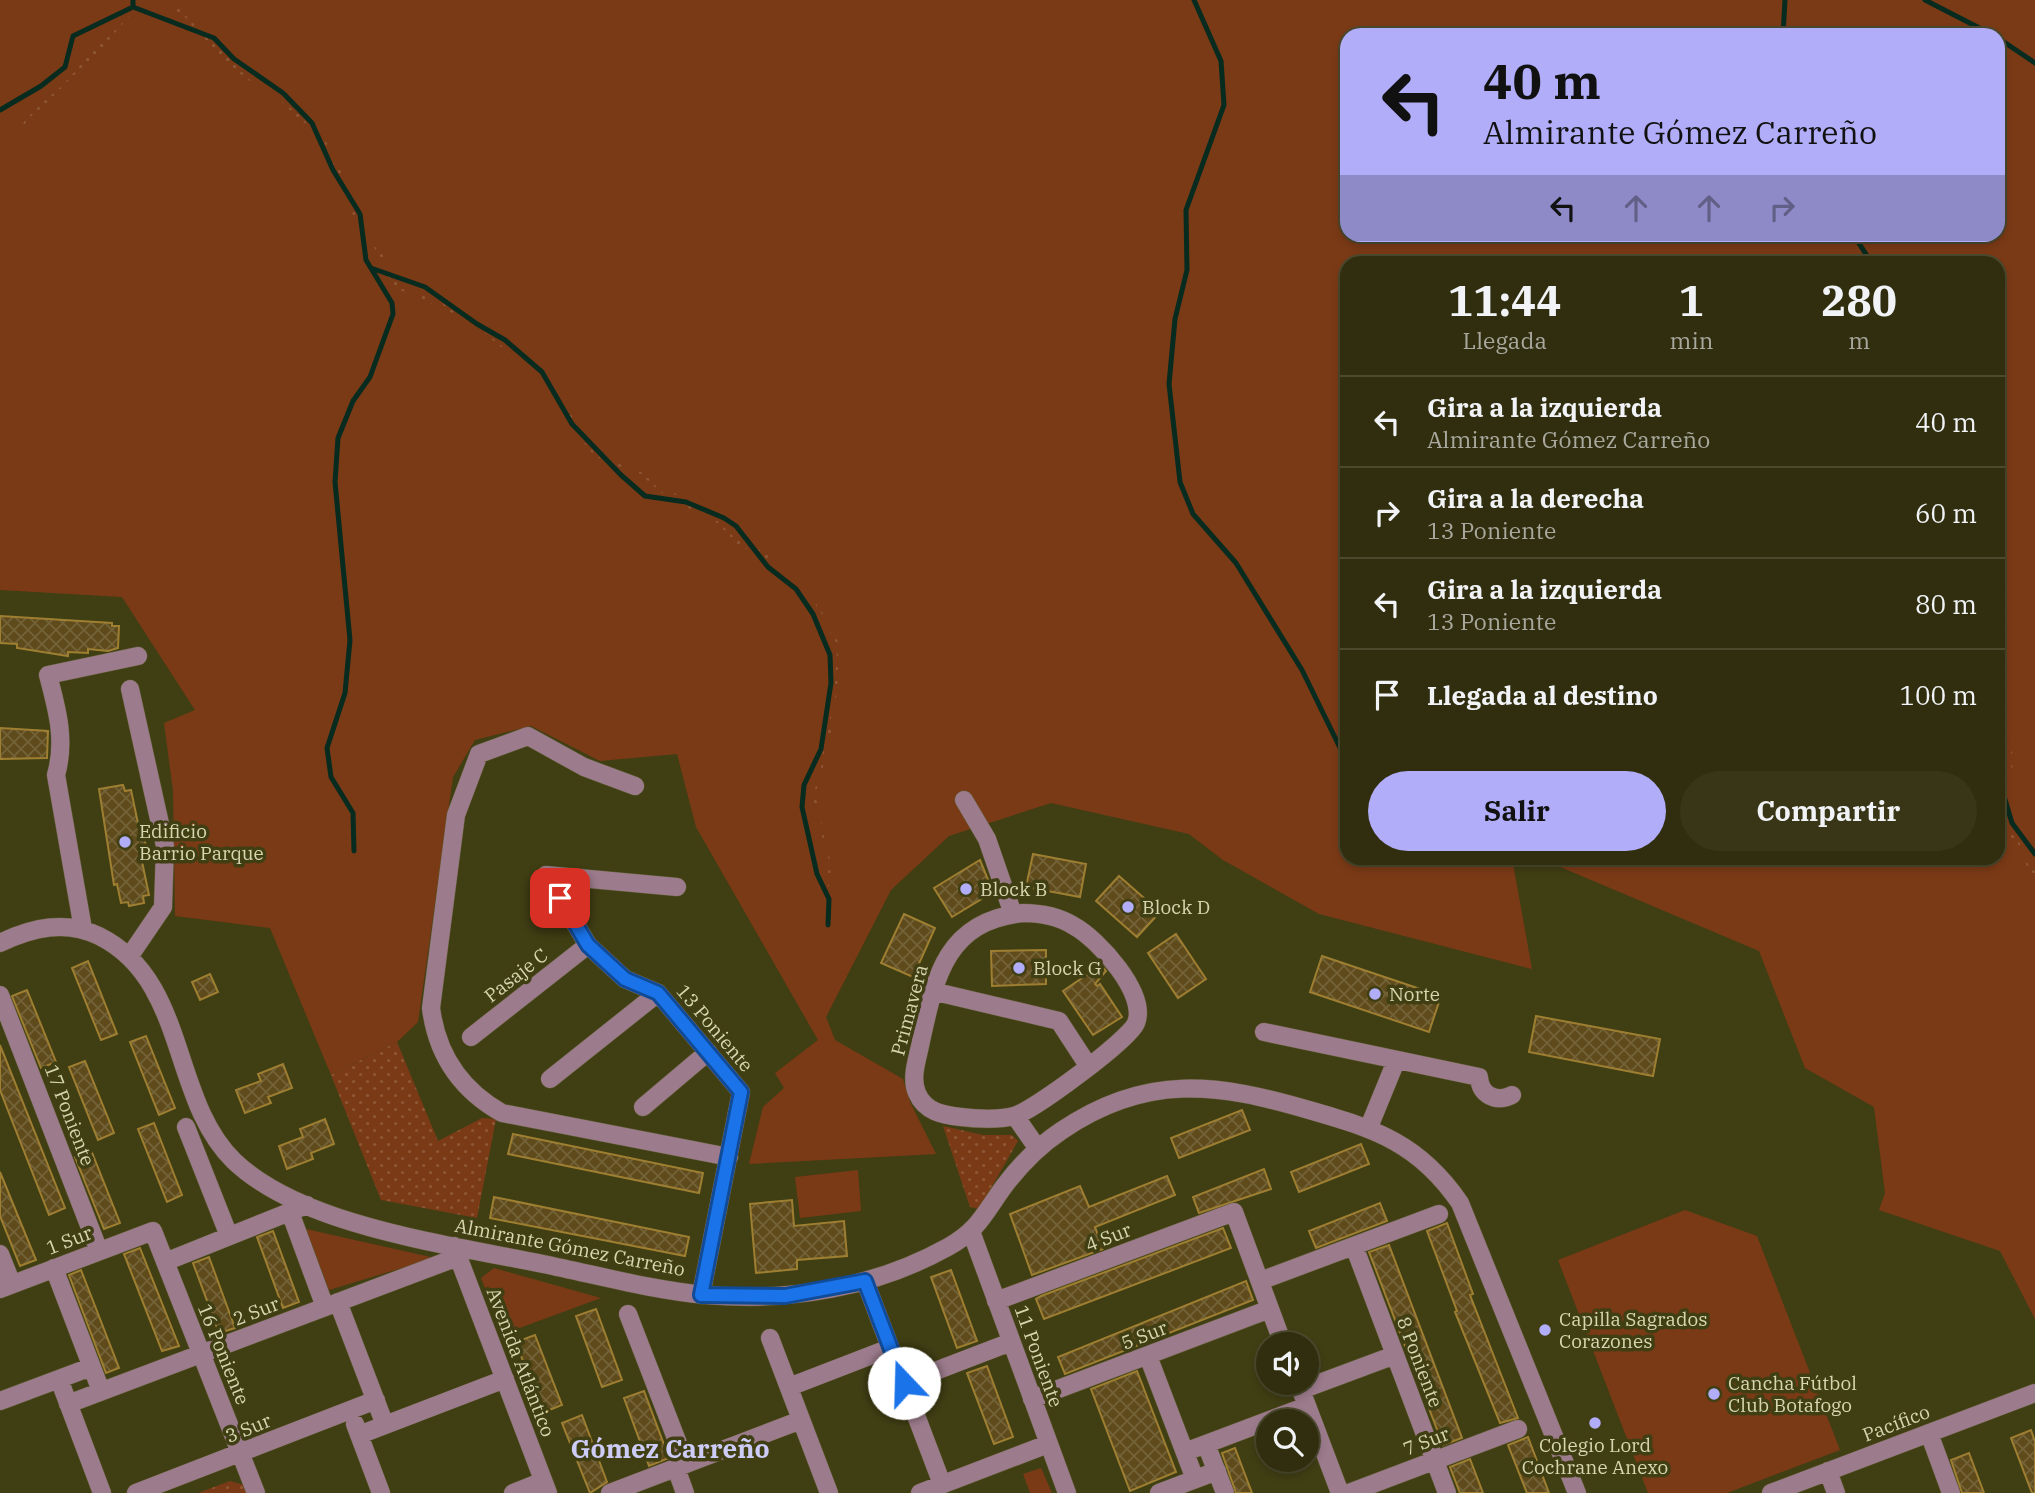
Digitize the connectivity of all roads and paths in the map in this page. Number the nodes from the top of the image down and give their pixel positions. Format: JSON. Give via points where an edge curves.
{"nodes":[{"id":1,"x":138,"y":656,"type":"dead end"},
{"id":2,"x":131,"y":689,"type":"dead end"},
{"id":3,"x":635,"y":786,"type":"dead end"},
{"id":4,"x":964,"y":800,"type":"dead end"},
{"id":5,"x":677,"y":887,"type":"dead end"},
{"id":6,"x":1013,"y":914,"type":"junction"},
{"id":7,"x":83,"y":929,"type":"junction"},
{"id":8,"x":0,"y":943,"type":"edge"},
{"id":9,"x":588,"y":945,"type":"junction"},
{"id":10,"x":129,"y":957,"type":"junction"},
{"id":11,"x":932,"y":991,"type":"junction"},
{"id":12,"x":658,"y":993,"type":"junction"},
{"id":13,"x":0,"y":995,"type":"edge"},
{"id":14,"x":1264,"y":1032,"type":"dead end"},
{"id":15,"x":471,"y":1037,"type":"dead end"},
{"id":16,"x":708,"y":1052,"type":"junction"},
{"id":17,"x":1396,"y":1061,"type":"junction"},
{"id":18,"x":1089,"y":1067,"type":"junction"},
{"id":19,"x":550,"y":1079,"type":"dead end"},
{"id":20,"x":1512,"y":1095,"type":"dead end"},
{"id":21,"x":643,"y":1107,"type":"dead end"},
{"id":22,"x":1016,"y":1116,"type":"junction"},
{"id":23,"x":186,"y":1127,"type":"dead end"},
{"id":24,"x":1369,"y":1128,"type":"junction"},
{"id":25,"x":1038,"y":1149,"type":"junction"},
{"id":26,"x":729,"y":1157,"type":"junction"},
{"id":27,"x":299,"y":1209,"type":"junction"},
{"id":28,"x":1439,"y":1214,"type":"dead end"},
{"id":29,"x":153,"y":1231,"type":"joint"},
{"id":30,"x":972,"y":1234,"type":"junction"},
{"id":31,"x":229,"y":1236,"type":"junction"},
{"id":32,"x":1354,"y":1246,"type":"junction"},
{"id":33,"x":99,"y":1251,"type":"junction"},
{"id":34,"x":456,"y":1251,"type":"junction"},
{"id":35,"x":0,"y":1254,"type":"edge"},
{"id":36,"x":165,"y":1262,"type":"junction"},
{"id":37,"x":54,"y":1268,"type":"junction"},
{"id":38,"x":865,"y":1281,"type":"junction"},
{"id":39,"x":1260,"y":1281,"type":"junction"},
{"id":40,"x":6,"y":1287,"type":"edge"},
{"id":41,"x":701,"y":1295,"type":"junction"},
{"id":42,"x":996,"y":1301,"type":"junction"},
{"id":43,"x":331,"y":1305,"type":"junction"},
{"id":44,"x":1270,"y":1309,"type":"junction"},
{"id":45,"x":628,"y":1314,"type":"dead end"},
{"id":46,"x":1279,"y":1332,"type":"edge"},
{"id":47,"x":770,"y":1338,"type":"dead end"},
{"id":48,"x":1011,"y":1342,"type":"junction"},
{"id":49,"x":890,"y":1348,"type":"junction"},
{"id":50,"x":201,"y":1353,"type":"junction"},
{"id":51,"x":1395,"y":1355,"type":"junction"},
{"id":52,"x":1149,"y":1356,"type":"junction"},
{"id":53,"x":92,"y":1367,"type":"junction"},
{"id":54,"x":59,"y":1379,"type":"junction"},
{"id":55,"x":505,"y":1379,"type":"junction"},
{"id":56,"x":904,"y":1383,"type":"junction"},
{"id":57,"x":1319,"y":1386,"type":"edge"},
{"id":58,"x":789,"y":1387,"type":"junction"},
{"id":59,"x":101,"y":1391,"type":"junction"},
{"id":60,"x":2035,"y":1393,"type":"edge"},
{"id":61,"x":1298,"y":1395,"type":"edge"},
{"id":62,"x":1303,"y":1395,"type":"edge"},
{"id":63,"x":1032,"y":1399,"type":"junction"},
{"id":64,"x":376,"y":1400,"type":"junction"},
{"id":65,"x":0,"y":1401,"type":"edge"},
{"id":66,"x":68,"y":1404,"type":"junction"},
{"id":67,"x":349,"y":1410,"type":"junction"},
{"id":68,"x":801,"y":1420,"type":"junction"},
{"id":69,"x":385,"y":1425,"type":"junction"},
{"id":70,"x":1518,"y":1429,"type":"dead end"},
{"id":71,"x":1929,"y":1433,"type":"junction"},
{"id":72,"x":359,"y":1435,"type":"junction"},
{"id":73,"x":1048,"y":1444,"type":"junction"},
{"id":74,"x":1206,"y":1444,"type":"junction"},
{"id":75,"x":1185,"y":1452,"type":"junction"},
{"id":76,"x":240,"y":1454,"type":"junction"},
{"id":77,"x":1435,"y":1461,"type":"junction"},
{"id":78,"x":681,"y":1466,"type":"junction"},
{"id":79,"x":1217,"y":1471,"type":"junction"},
{"id":80,"x":1828,"y":1471,"type":"junction"},
{"id":81,"x":1195,"y":1479,"type":"junction"},
{"id":82,"x":942,"y":1484,"type":"junction"},
{"id":83,"x":545,"y":1487,"type":"edge"},
{"id":84,"x":102,"y":1493,"type":"edge"},
{"id":85,"x":136,"y":1493,"type":"edge"},
{"id":86,"x":256,"y":1493,"type":"edge"},
{"id":87,"x":381,"y":1493,"type":"edge"},
{"id":88,"x":513,"y":1493,"type":"edge"},
{"id":89,"x":610,"y":1493,"type":"edge"},
{"id":90,"x":685,"y":1493,"type":"edge"},
{"id":91,"x":829,"y":1493,"type":"edge"},
{"id":92,"x":920,"y":1493,"type":"edge"},
{"id":93,"x":1067,"y":1493,"type":"edge"},
{"id":94,"x":1159,"y":1493,"type":"edge"},
{"id":95,"x":1225,"y":1493,"type":"edge"},
{"id":96,"x":1340,"y":1493,"type":"edge"},
{"id":97,"x":1349,"y":1493,"type":"edge"},
{"id":98,"x":1447,"y":1493,"type":"edge"},
{"id":99,"x":1577,"y":1493,"type":"edge"},
{"id":100,"x":1771,"y":1493,"type":"edge"},
{"id":101,"x":1836,"y":1493,"type":"edge"},
{"id":102,"x":1951,"y":1493,"type":"edge"}],
"edges":[{"from":1,"to":7,"type":"street","via":[[48,675],[61,724],[62,754],[56,775]]},
{"from":2,"to":10,"type":"street","via":[[164,846],[163,906]]},
{"from":3,"to":26,"type":"street","via":[[584,767],[528,736],[479,754],[456,815],[431,1008],[437,1038],[450,1066],[472,1094],[502,1113]]},
{"from":4,"to":6,"type":"street","via":[[987,839]]},
{"from":5,"to":9,"type":"street","name":"13 Poniente","via":[[547,875]]},
{"from":6,"to":11,"type":"street","name":"Primavera","via":[[986,922],[963,936],[945,957]]},
{"from":6,"to":18,"type":"street","name":"Primavera","via":[[1044,914],[1084,932],[1135,992],[1139,1008],[1132,1031]]},
{"from":7,"to":8,"type":"street","name":"Almirante Gómez Carreño","via":[[54,926]]},
{"from":7,"to":10,"type":"street","name":"Almirante Gómez Carreño"},
{"from":9,"to":12,"type":"street","name":"13 Poniente","via":[[625,979]]},
{"from":9,"to":15,"type":"street","name":"Pasaje C"},
{"from":10,"to":27,"type":"street","name":"Almirante Gómez Carreño","via":[[159,999],[217,1141],[254,1177]]},
{"from":11,"to":18,"type":"street","via":[[1059,1021]]},
{"from":11,"to":22,"type":"street","name":"Primavera","via":[[914,1077],[921,1101],[934,1112],[963,1118]]},
{"from":12,"to":16,"type":"street","name":"13 Poniente"},
{"from":12,"to":19,"type":"street"},
{"from":13,"to":33,"type":"street","name":"17 Poniente"},
{"from":14,"to":17,"type":"street"},
{"from":16,"to":21,"type":"street"},
{"from":16,"to":26,"type":"street","name":"13 Poniente","via":[[741,1092]]},
{"from":17,"to":20,"type":"street","via":[[1479,1077],[1481,1089],[1490,1097]]},
{"from":17,"to":24,"type":"street"},
{"from":18,"to":22,"type":"street","name":"Primavera"},
{"from":22,"to":25,"type":"street"},
{"from":23,"to":31,"type":"street"},
{"from":24,"to":25,"type":"street","name":"Almirante Gómez Carreño","via":[[1250,1093],[1194,1087],[1146,1093],[1111,1104],[1078,1120]]},
{"from":24,"to":99,"type":"street","name":"Almirante Gómez Carreño","via":[[1419,1156],[1460,1203]]},
{"from":25,"to":30,"type":"street","name":"Almirante Gómez Carreño","via":[[1007,1182]]},
{"from":26,"to":41,"type":"street","name":"13 Poniente"},
{"from":27,"to":31,"type":"street"},
{"from":27,"to":34,"type":"street","name":"Almirante Gómez Carreño"},
{"from":27,"to":43,"type":"street"},
{"from":28,"to":32,"type":"street"},
{"from":29,"to":33,"type":"street","name":"1 Sur"},
{"from":29,"to":36,"type":"street","name":"16 Poniente"},
{"from":30,"to":38,"type":"street","name":"Almirante Gómez Carreño","via":[[919,1262]]},
{"from":30,"to":42,"type":"street","name":"11 Poniente"},
{"from":31,"to":36,"type":"street"},
{"from":32,"to":39,"type":"street"},
{"from":32,"to":51,"type":"street","name":"8 Poniente"},
{"from":33,"to":37,"type":"street","name":"1 Sur"},
{"from":34,"to":41,"type":"street","name":"Almirante Gómez Carreño"},
{"from":34,"to":43,"type":"street","name":"2 Sur"},
{"from":34,"to":55,"type":"street","name":"Avenida Atlántico"},
{"from":35,"to":40,"type":"street"},
{"from":36,"to":50,"type":"street","name":"16 Poniente"},
{"from":37,"to":40,"type":"street","name":"1 Sur"},
{"from":37,"to":53,"type":"street"},
{"from":38,"to":41,"type":"street","name":"Almirante Gómez Carreño","via":[[785,1296]]},
{"from":38,"to":49,"type":"street"},
{"from":39,"to":42,"type":"street","name":"4 Sur","via":[[1234,1212]]},
{"from":39,"to":44,"type":"street"},
{"from":42,"to":48,"type":"street","name":"11 Poniente"},
{"from":43,"to":50,"type":"street","name":"2 Sur"},
{"from":43,"to":64,"type":"street"},
{"from":44,"to":46,"type":"street"},
{"from":44,"to":52,"type":"street","name":"5 Sur"},
{"from":45,"to":78,"type":"street"},
{"from":47,"to":58,"type":"street"},
{"from":48,"to":56,"type":"street"},
{"from":48,"to":63,"type":"street","name":"11 Poniente"},
{"from":49,"to":56,"type":"street"},
{"from":49,"to":58,"type":"street"},
{"from":50,"to":59,"type":"street","name":"2 Sur"},
{"from":50,"to":76,"type":"street","name":"16 Poniente"},
{"from":51,"to":57,"type":"street"},
{"from":51,"to":77,"type":"street","name":"8 Poniente"},
{"from":52,"to":63,"type":"street","name":"5 Sur"},
{"from":52,"to":75,"type":"street"},
{"from":53,"to":54,"type":"street"},
{"from":53,"to":59,"type":"street"},
{"from":54,"to":65,"type":"street"},
{"from":54,"to":66,"type":"street"},
{"from":55,"to":69,"type":"street"},
{"from":55,"to":83,"type":"street","name":"Avenida Atlántico"},
{"from":56,"to":82,"type":"street"},
{"from":58,"to":68,"type":"street"},
{"from":59,"to":66,"type":"street","name":"2 Sur"},
{"from":60,"to":71,"type":"street","name":"Pacífico"},
{"from":61,"to":74,"type":"street"},
{"from":62,"to":96,"type":"street"},
{"from":63,"to":73,"type":"street","name":"11 Poniente"},
{"from":64,"to":67,"type":"street","name":"3 Sur"},
{"from":64,"to":69,"type":"street"},
{"from":66,"to":84,"type":"street"},
{"from":67,"to":72,"type":"street"},
{"from":67,"to":76,"type":"street","name":"3 Sur"},
{"from":68,"to":78,"type":"street"},
{"from":68,"to":91,"type":"street"},
{"from":69,"to":72,"type":"street"},
{"from":70,"to":77,"type":"street","name":"7 Sur"},
{"from":71,"to":80,"type":"street","name":"Pacífico"},
{"from":71,"to":102,"type":"street"},
{"from":72,"to":87,"type":"street"},
{"from":73,"to":82,"type":"street"},
{"from":73,"to":93,"type":"street","name":"11 Poniente"},
{"from":74,"to":75,"type":"street"},
{"from":74,"to":79,"type":"street"},
{"from":75,"to":81,"type":"street"},
{"from":76,"to":85,"type":"street","name":"3 Sur"},
{"from":76,"to":86,"type":"street","name":"16 Poniente"},
{"from":77,"to":97,"type":"street","name":"7 Sur"},
{"from":77,"to":98,"type":"street","name":"8 Poniente"},
{"from":78,"to":89,"type":"street"},
{"from":78,"to":90,"type":"street"},
{"from":79,"to":81,"type":"street"},
{"from":79,"to":95,"type":"street"},
{"from":80,"to":100,"type":"street","name":"Pacífico"},
{"from":80,"to":101,"type":"street"},
{"from":81,"to":94,"type":"street"},
{"from":82,"to":92,"type":"street"},
{"from":83,"to":88,"type":"street"}]}
